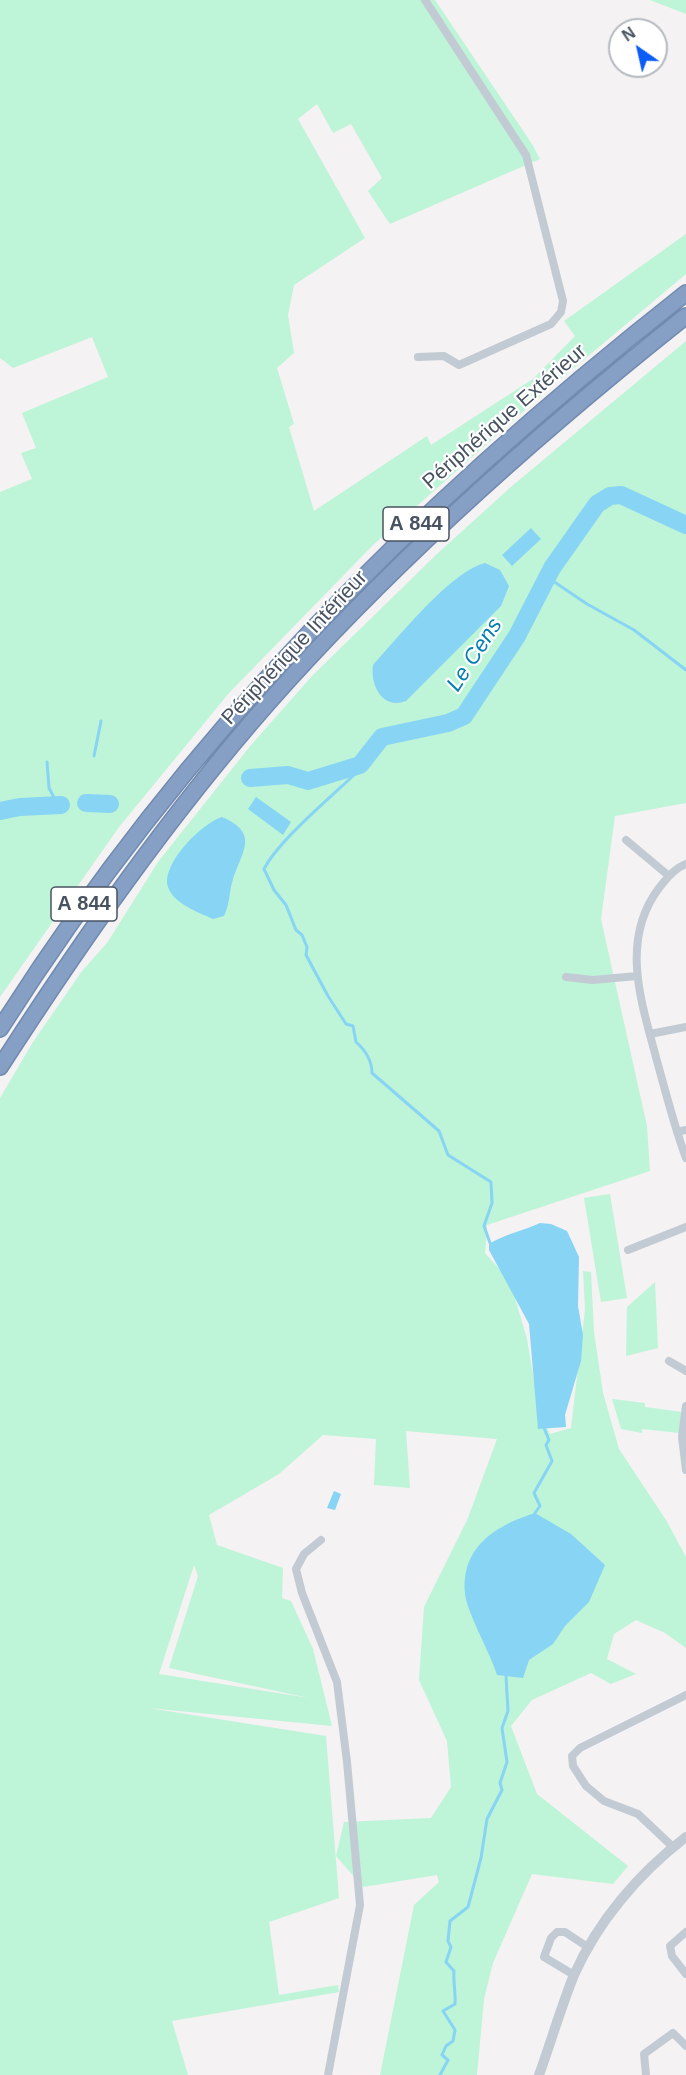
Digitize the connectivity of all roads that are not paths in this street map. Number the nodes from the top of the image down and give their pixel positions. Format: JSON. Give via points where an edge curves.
{"nodes":[{"id":1,"x":425,"y":0,"type":"edge"},
{"id":2,"x":686,"y":293,"type":"edge"},
{"id":3,"x":686,"y":316,"type":"edge"},
{"id":4,"x":418,"y":357,"type":"dead end"},
{"id":5,"x":626,"y":840,"type":"dead end"},
{"id":6,"x":686,"y":864,"type":"edge"},
{"id":7,"x":669,"y":876,"type":"junction"},
{"id":8,"x":637,"y":976,"type":"junction"},
{"id":9,"x":566,"y":977,"type":"dead end"},
{"id":10,"x":686,"y":1027,"type":"edge"},
{"id":11,"x":0,"y":1029,"type":"edge"},
{"id":12,"x":650,"y":1034,"type":"junction"},
{"id":13,"x":0,"y":1067,"type":"edge"},
{"id":14,"x":686,"y":1130,"type":"edge"},
{"id":15,"x":677,"y":1132,"type":"junction"},
{"id":16,"x":686,"y":1158,"type":"edge"},
{"id":17,"x":686,"y":1227,"type":"edge"},
{"id":18,"x":628,"y":1250,"type":"dead end"},
{"id":19,"x":669,"y":1361,"type":"dead end"},
{"id":20,"x":686,"y":1371,"type":"edge"},
{"id":21,"x":686,"y":1406,"type":"edge"},
{"id":22,"x":686,"y":1470,"type":"edge"},
{"id":23,"x":321,"y":1540,"type":"dead end"},
{"id":24,"x":686,"y":1695,"type":"edge"},
{"id":25,"x":686,"y":1837,"type":"edge"},
{"id":26,"x":673,"y":1847,"type":"junction"},
{"id":27,"x":686,"y":1932,"type":"edge"},
{"id":28,"x":589,"y":1948,"type":"junction"},
{"id":29,"x":686,"y":1974,"type":"edge"},
{"id":30,"x":574,"y":1976,"type":"junction"},
{"id":31,"x":686,"y":2046,"type":"edge"},
{"id":32,"x":328,"y":2075,"type":"edge"},
{"id":33,"x":539,"y":2075,"type":"edge"},
{"id":34,"x":646,"y":2075,"type":"edge"}],
"edges":[{"from":1,"to":4,"type":"street","via":[[519,142],[531,167],[563,301],[561,312],[551,324],[459,365],[444,356]]},
{"from":2,"to":11,"type":"highway","name":"Périphérique Extérieur","number":"A 844","via":[[447,495],[280,661],[142,825],[86,900]]},
{"from":3,"to":13,"type":"highway","name":"Périphérique Intérieur","number":"A 844","via":[[466,506],[373,593],[276,695],[159,835]]},
{"from":5,"to":7,"type":"street"},
{"from":6,"to":7,"type":"street"},
{"from":7,"to":8,"type":"street","via":[[650,900],[642,921]]},
{"from":8,"to":9,"type":"street","via":[[593,980]]},
{"from":8,"to":12,"type":"street"},
{"from":10,"to":12,"type":"street"},
{"from":12,"to":15,"type":"street"},
{"from":14,"to":15,"type":"street"},
{"from":15,"to":16,"type":"street"},
{"from":17,"to":18,"type":"street"},
{"from":19,"to":20,"type":"street"},
{"from":21,"to":22,"type":"street","via":[[682,1437]]},
{"from":23,"to":32,"type":"street","via":[[304,1554],[296,1569],[337,1682],[360,1905]]},
{"from":24,"to":26,"type":"street","via":[[580,1748],[573,1756],[573,1766],[586,1786],[604,1801],[638,1814]]},
{"from":25,"to":26,"type":"street"},
{"from":26,"to":28,"type":"street","via":[[633,1886]]},
{"from":27,"to":29,"type":"street","via":[[670,1946],[672,1956]]},
{"from":28,"to":30,"type":"street"},
{"from":28,"to":30,"type":"street","via":[[565,1932],[557,1932],[544,1951],[549,1962]]},
{"from":30,"to":33,"type":"street"},
{"from":31,"to":34,"type":"street","via":[[678,2035],[667,2036],[644,2054]]}]}
